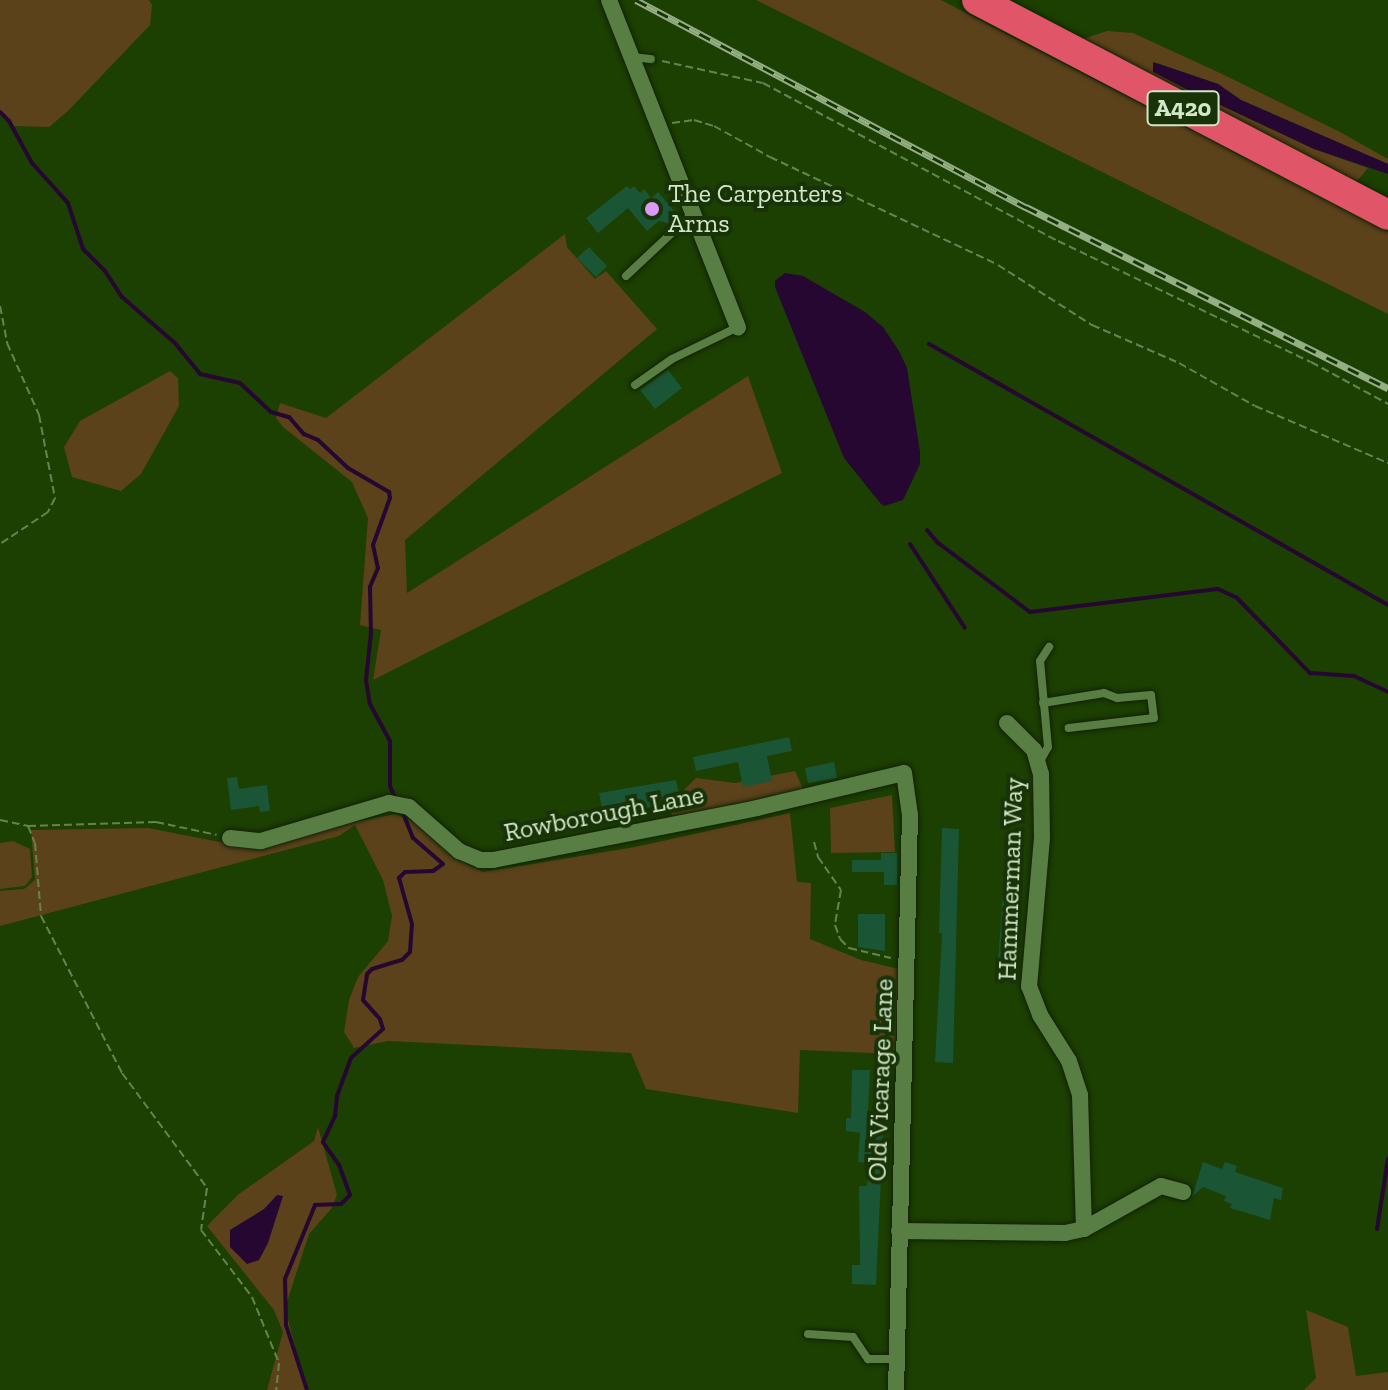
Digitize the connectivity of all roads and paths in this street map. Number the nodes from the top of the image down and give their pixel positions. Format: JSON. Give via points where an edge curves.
{"nodes":[{"id":1,"x":609,"y":0,"type":"edge"},
{"id":2,"x":977,"y":0,"type":"edge"},
{"id":3,"x":632,"y":57,"type":"junction"},
{"id":4,"x":651,"y":59,"type":"joint"},
{"id":5,"x":660,"y":129,"type":"junction"},
{"id":6,"x":693,"y":213,"type":"junction"},
{"id":7,"x":1388,"y":215,"type":"edge"},
{"id":8,"x":626,"y":276,"type":"dead end"},
{"id":9,"x":0,"y":306,"type":"edge"},
{"id":10,"x":738,"y":327,"type":"joint"},
{"id":11,"x":635,"y":385,"type":"dead end"},
{"id":12,"x":1388,"y":404,"type":"edge"},
{"id":13,"x":1388,"y":463,"type":"edge"},
{"id":14,"x":0,"y":544,"type":"edge"},
{"id":15,"x":1049,"y":647,"type":"dead end"},
{"id":16,"x":1043,"y":703,"type":"junction"},
{"id":17,"x":1007,"y":723,"type":"dead end"},
{"id":18,"x":1069,"y":728,"type":"dead end"},
{"id":19,"x":1039,"y":763,"type":"junction"},
{"id":20,"x":904,"y":773,"type":"joint"},
{"id":21,"x":0,"y":822,"type":"edge"},
{"id":22,"x":28,"y":826,"type":"junction"},
{"id":23,"x":230,"y":838,"type":"joint"},
{"id":24,"x":814,"y":842,"type":"dead end"},
{"id":25,"x":908,"y":960,"type":"junction"},
{"id":26,"x":1183,"y":1192,"type":"dead end"},
{"id":27,"x":1084,"y":1229,"type":"junction"},
{"id":28,"x":899,"y":1231,"type":"junction"},
{"id":29,"x":808,"y":1334,"type":"dead end"},
{"id":30,"x":896,"y":1359,"type":"junction"},
{"id":31,"x":276,"y":1390,"type":"edge"},
{"id":32,"x":896,"y":1390,"type":"edge"}],
"edges":[{"from":1,"to":3,"type":"street"},
{"from":2,"to":7,"type":"highway","number":"A420"},
{"from":3,"to":4,"type":"lane"},
{"from":3,"to":5,"type":"street"},
{"from":4,"to":12,"type":"path","via":[[763,83],[1058,241]]},
{"from":5,"to":6,"type":"street"},
{"from":5,"to":13,"type":"path","via":[[694,120],[714,126],[998,265],[1092,325],[1179,363],[1255,406]]},
{"from":6,"to":8,"type":"lane"},
{"from":6,"to":10,"type":"street"},
{"from":9,"to":14,"type":"path","via":[[11,355],[39,415],[55,498],[48,512]]},
{"from":10,"to":11,"type":"lane","via":[[672,359]]},
{"from":15,"to":16,"type":"lane","via":[[1040,661]]},
{"from":16,"to":18,"type":"lane","via":[[1104,693],[1117,698],[1151,695],[1154,718]]},
{"from":16,"to":19,"type":"lane","via":[[1048,747]]},
{"from":17,"to":19,"type":"street","name":"Hammerman Way","via":[[1027,740]]},
{"from":19,"to":27,"type":"street","name":"Hammerman Way","via":[[1042,838],[1029,986],[1069,1061],[1080,1095]]},
{"from":20,"to":23,"type":"street","name":"Rowborough Lane","via":[[493,860],[459,851],[396,803],[261,841]]},
{"from":20,"to":25,"type":"street","name":"Old Vicarage Lane","via":[[910,815]]},
{"from":21,"to":22,"type":"path"},
{"from":22,"to":23,"type":"path","via":[[156,822]]},
{"from":22,"to":31,"type":"path","via":[[35,843],[41,916],[122,1073],[207,1188],[201,1230],[252,1297],[279,1363]]},
{"from":24,"to":25,"type":"path","via":[[841,890],[835,925],[840,939],[849,948]]},
{"from":25,"to":28,"type":"street","name":"Old Vicarage Lane"},
{"from":26,"to":27,"type":"street","via":[[1161,1186]]},
{"from":27,"to":28,"type":"street","via":[[1050,1234]]},
{"from":28,"to":30,"type":"street","name":"Old Vicarage Lane"},
{"from":29,"to":30,"type":"lane","via":[[853,1337],[868,1359]]},
{"from":30,"to":32,"type":"street","name":"Old Vicarage Lane"}]}
